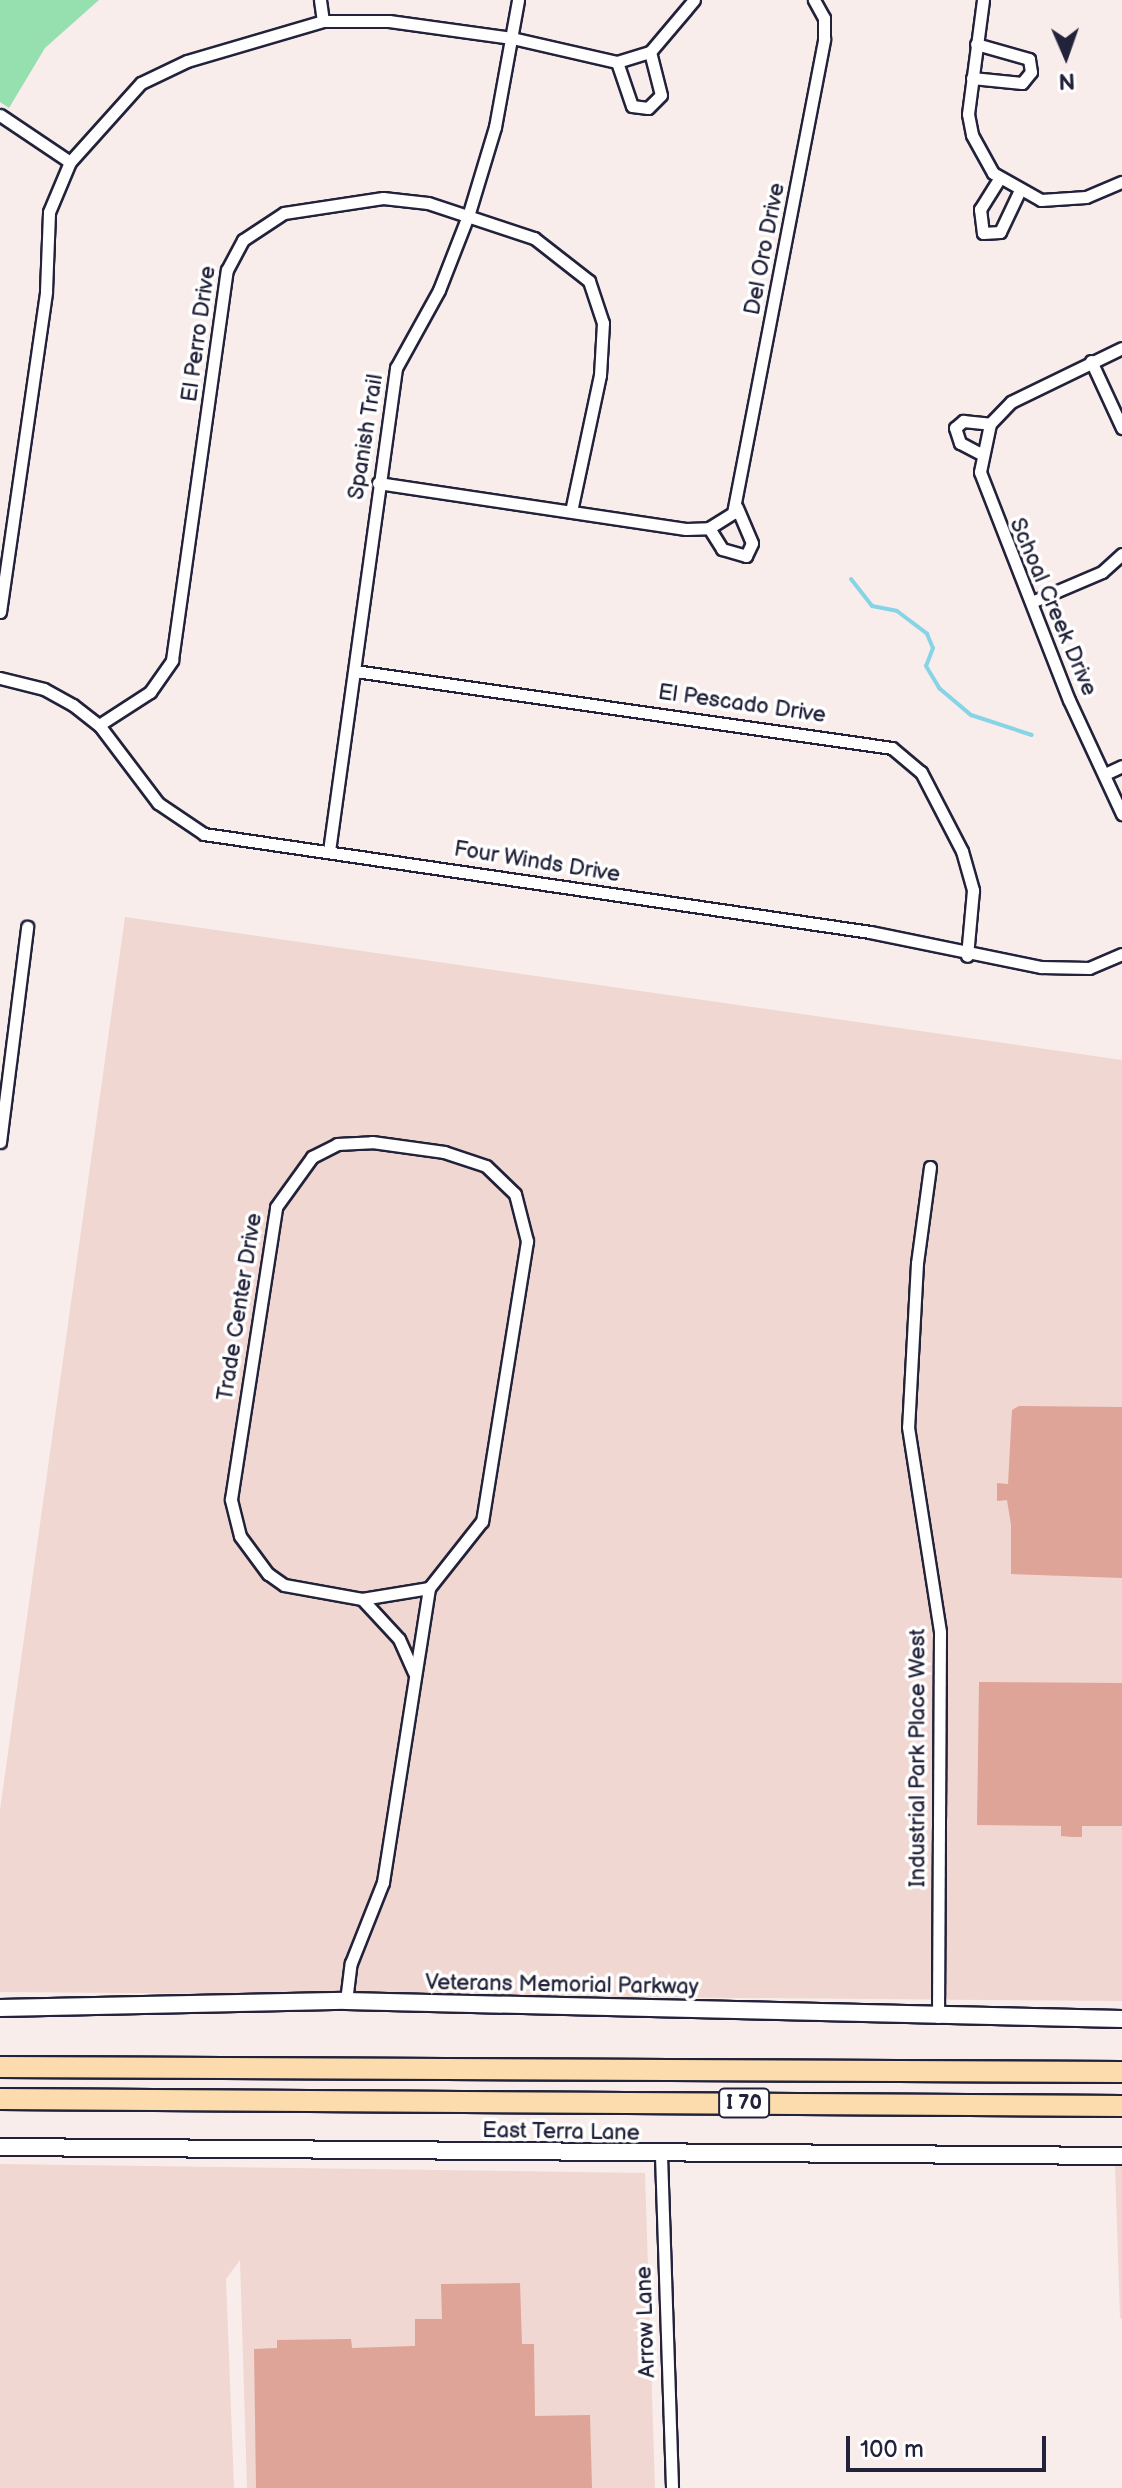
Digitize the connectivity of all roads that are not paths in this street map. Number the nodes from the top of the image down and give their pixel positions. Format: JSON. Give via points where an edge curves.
{"nodes":[{"id":1,"x":320,"y":0,"type":"edge"},
{"id":2,"x":518,"y":0,"type":"edge"},
{"id":3,"x":694,"y":0,"type":"edge"},
{"id":4,"x":814,"y":0,"type":"edge"},
{"id":5,"x":983,"y":0,"type":"edge"},
{"id":6,"x":323,"y":21,"type":"junction"},
{"id":7,"x":512,"y":38,"type":"junction"},
{"id":8,"x":976,"y":44,"type":"junction"},
{"id":9,"x":650,"y":52,"type":"junction"},
{"id":10,"x":617,"y":62,"type":"junction"},
{"id":11,"x":972,"y":78,"type":"junction"},
{"id":12,"x":0,"y":115,"type":"edge"},
{"id":13,"x":70,"y":162,"type":"junction"},
{"id":14,"x":999,"y":179,"type":"junction"},
{"id":15,"x":1122,"y":182,"type":"edge"},
{"id":16,"x":1019,"y":192,"type":"junction"},
{"id":17,"x":469,"y":213,"type":"junction"},
{"id":18,"x":1122,"y":348,"type":"edge"},
{"id":19,"x":1091,"y":361,"type":"junction"},
{"id":20,"x":990,"y":424,"type":"junction"},
{"id":21,"x":1122,"y":428,"type":"edge"},
{"id":22,"x":983,"y":455,"type":"junction"},
{"id":23,"x":378,"y":483,"type":"junction"},
{"id":24,"x":737,"y":507,"type":"junction"},
{"id":25,"x":571,"y":511,"type":"junction"},
{"id":26,"x":709,"y":528,"type":"junction"},
{"id":27,"x":1122,"y":554,"type":"edge"},
{"id":28,"x":1034,"y":601,"type":"junction"},
{"id":29,"x":0,"y":612,"type":"edge"},
{"id":30,"x":355,"y":671,"type":"junction"},
{"id":31,"x":0,"y":678,"type":"edge"},
{"id":32,"x":99,"y":725,"type":"junction"},
{"id":33,"x":1122,"y":766,"type":"edge"},
{"id":34,"x":1105,"y":774,"type":"junction"},
{"id":35,"x":1122,"y":814,"type":"edge"},
{"id":36,"x":329,"y":851,"type":"junction"},
{"id":37,"x":27,"y":927,"type":"dead end"},
{"id":38,"x":1122,"y":954,"type":"edge"},
{"id":39,"x":967,"y":956,"type":"junction"},
{"id":40,"x":0,"y":1142,"type":"edge"},
{"id":41,"x":930,"y":1167,"type":"dead end"},
{"id":42,"x":429,"y":1588,"type":"junction"},
{"id":43,"x":362,"y":1599,"type":"junction"},
{"id":44,"x":415,"y":1674,"type":"junction"},
{"id":45,"x":346,"y":2001,"type":"junction"},
{"id":46,"x":0,"y":2008,"type":"edge"},
{"id":47,"x":938,"y":2017,"type":"junction"},
{"id":48,"x":1122,"y":2019,"type":"edge"},
{"id":49,"x":0,"y":2067,"type":"edge"},
{"id":50,"x":1122,"y":2072,"type":"edge"},
{"id":51,"x":0,"y":2099,"type":"edge"},
{"id":52,"x":1122,"y":2106,"type":"edge"},
{"id":53,"x":0,"y":2147,"type":"edge"},
{"id":54,"x":661,"y":2155,"type":"junction"},
{"id":55,"x":1122,"y":2156,"type":"edge"},
{"id":56,"x":672,"y":2488,"type":"edge"}],
"edges":[{"from":1,"to":6,"type":"street"},
{"from":2,"to":7,"type":"street","name":"Spanish Trail"},
{"from":3,"to":9,"type":"street"},
{"from":4,"to":24,"type":"street","name":"Del Oro Drive","via":[[824,18],[824,39]]},
{"from":5,"to":8,"type":"street"},
{"from":6,"to":7,"type":"street","via":[[389,21]]},
{"from":6,"to":13,"type":"street","via":[[187,61],[141,83]]},
{"from":7,"to":10,"type":"street"},
{"from":7,"to":17,"type":"street","name":"Spanish Trail"},
{"from":8,"to":11,"type":"street"},
{"from":8,"to":11,"type":"street","via":[[1029,59],[1031,72],[1022,83]]},
{"from":9,"to":10,"type":"street"},
{"from":9,"to":10,"type":"street","via":[[661,95],[648,108],[632,106]]},
{"from":11,"to":14,"type":"street","via":[[972,135]]},
{"from":12,"to":13,"type":"street"},
{"from":13,"to":29,"type":"street","via":[[49,212],[46,291]]},
{"from":14,"to":16,"type":"street"},
{"from":14,"to":16,"type":"street","via":[[980,209],[983,233],[1000,232]]},
{"from":15,"to":16,"type":"street","via":[[1063,201]]},
{"from":17,"to":23,"type":"street","name":"Spanish Trail","via":[[439,290],[396,368]]},
{"from":17,"to":25,"type":"street","name":"El Perro Drive","via":[[534,238],[563,258],[599,300],[600,375]]},
{"from":17,"to":32,"type":"street","name":"El Perro Drive","via":[[383,198],[328,202],[284,213],[243,240],[227,270],[179,638],[150,692]]},
{"from":18,"to":19,"type":"street"},
{"from":19,"to":20,"type":"street","via":[[1026,392]]},
{"from":19,"to":21,"type":"street"},
{"from":20,"to":22,"type":"street","name":"Schoal Creek Drive"},
{"from":20,"to":22,"type":"street","via":[[963,421],[955,428],[960,443]]},
{"from":22,"to":28,"type":"street","name":"Schoal Creek Drive","via":[[990,508]]},
{"from":23,"to":25,"type":"street"},
{"from":23,"to":30,"type":"street","name":"Spanish Trail"},
{"from":24,"to":26,"type":"street"},
{"from":24,"to":26,"type":"street","via":[[752,543],[746,556],[722,549]]},
{"from":25,"to":26,"type":"street"},
{"from":27,"to":28,"type":"street","via":[[1102,572]]},
{"from":28,"to":34,"type":"street","name":"Schoal Creek Drive","via":[[1069,700]]},
{"from":30,"to":36,"type":"street","name":"Spanish Trail"},
{"from":30,"to":39,"type":"street","name":"El Pescado Drive","via":[[892,748],[921,772],[962,851],[973,890]]},
{"from":31,"to":32,"type":"street","name":"Four Winds Drive","via":[[44,689]]},
{"from":32,"to":36,"type":"street","name":"Four Winds Drive","via":[[158,803],[187,827]]},
{"from":33,"to":34,"type":"street"},
{"from":34,"to":35,"type":"street","name":"Schoal Creek Drive"},
{"from":36,"to":39,"type":"street","name":"Four Winds Drive","via":[[870,932]]},
{"from":37,"to":40,"type":"street"},
{"from":38,"to":39,"type":"street","name":"Four Winds Drive","via":[[1089,968],[1065,970]]},
{"from":41,"to":47,"type":"street","name":"Industrial Park Place West","via":[[917,1263],[908,1427],[940,1632]]},
{"from":42,"to":43,"type":"street","name":"Trade Center Drive"},
{"from":42,"to":43,"type":"street","name":"Trade Center Drive","via":[[482,1521],[523,1279],[523,1214],[507,1183],[470,1158],[352,1141],[301,1165],[276,1207],[231,1499],[240,1536],[268,1574],[284,1585]]},
{"from":42,"to":44,"type":"street","name":"Trade Center Drive"},
{"from":43,"to":44,"type":"street","via":[[399,1639]]},
{"from":44,"to":45,"type":"street","name":"Trade Center Drive","via":[[383,1882],[351,1963]]},
{"from":45,"to":46,"type":"street","name":"Veterans Memorial Parkway"},
{"from":45,"to":47,"type":"street","name":"Veterans Memorial Parkway"},
{"from":47,"to":48,"type":"street","name":"Veterans Memorial Parkway"},
{"from":49,"to":50,"type":"highway","number":"I 70"},
{"from":51,"to":52,"type":"highway","number":"I 70"},
{"from":53,"to":54,"type":"street","name":"East Terra Lane"},
{"from":54,"to":55,"type":"street","name":"East Terra Lane"},
{"from":54,"to":56,"type":"street","name":"Arrow Lane"}]}
